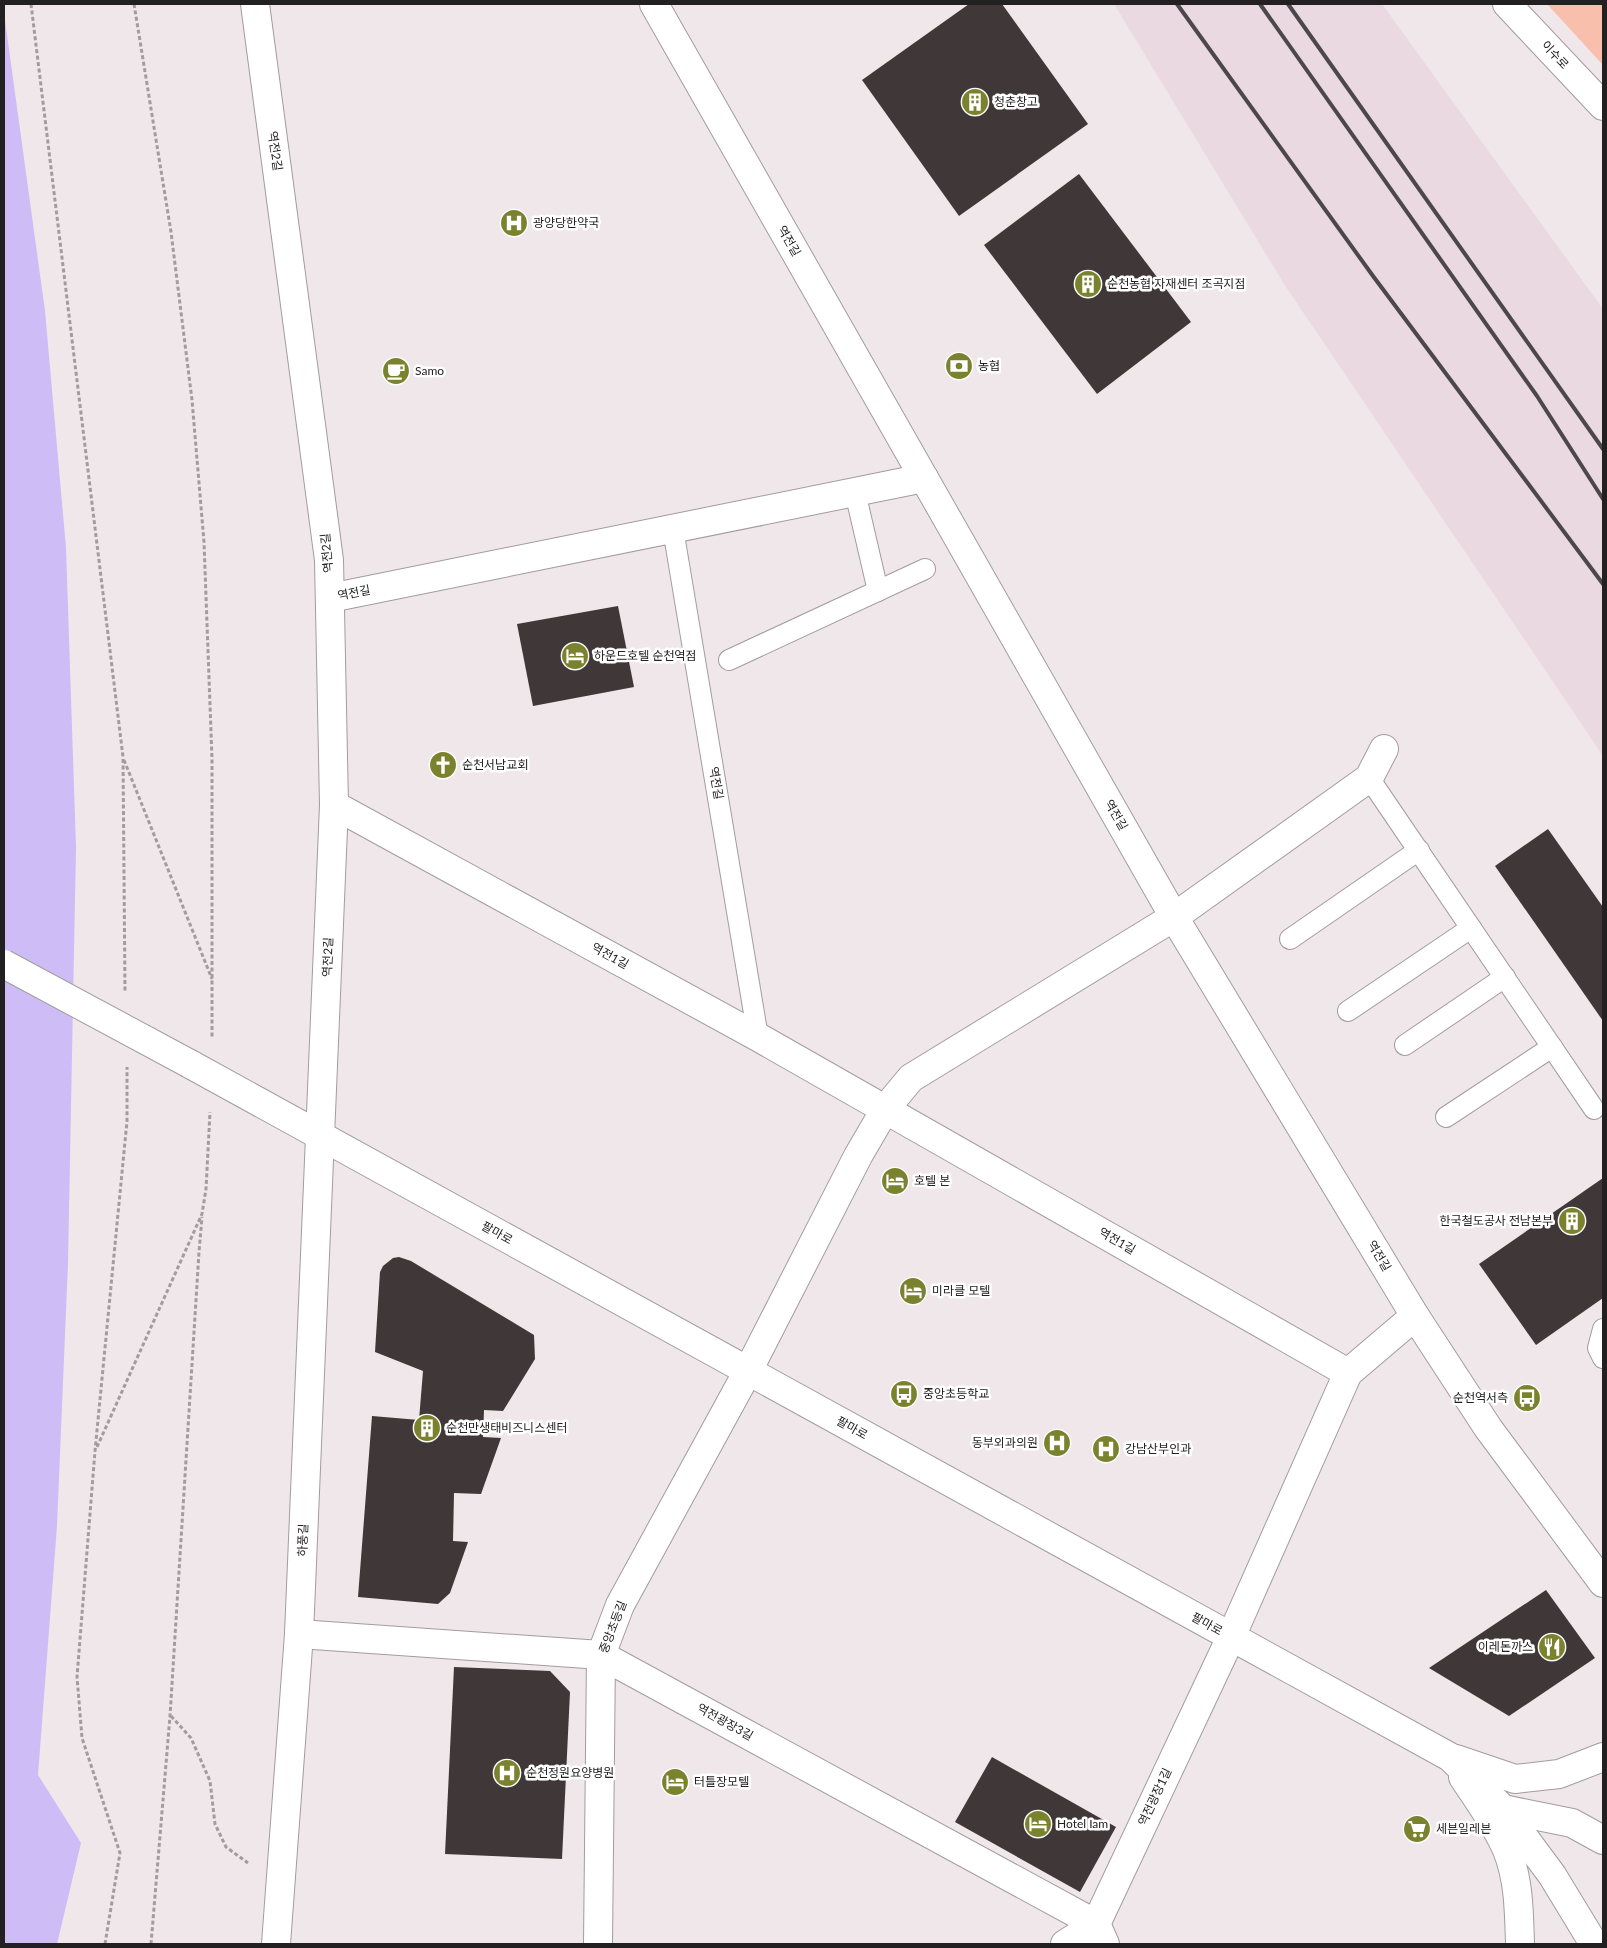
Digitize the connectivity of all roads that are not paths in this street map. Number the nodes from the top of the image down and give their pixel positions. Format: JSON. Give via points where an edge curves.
{"nodes":[{"id":1,"x":255,"y":4,"type":"edge"},
{"id":2,"x":654,"y":4,"type":"edge"},
{"id":3,"x":1507,"y":4,"type":"edge"},
{"id":4,"x":1603,"y":106,"type":"edge"},
{"id":5,"x":924,"y":478,"type":"junction"},
{"id":6,"x":855,"y":492,"type":"junction"},
{"id":7,"x":673,"y":529,"type":"junction"},
{"id":8,"x":925,"y":569,"type":"dead end"},
{"id":9,"x":878,"y":591,"type":"junction"},
{"id":10,"x":330,"y":598,"type":"junction"},
{"id":11,"x":729,"y":660,"type":"dead end"},
{"id":12,"x":1384,"y":749,"type":"dead end"},
{"id":13,"x":1369,"y":778,"type":"junction"},
{"id":14,"x":334,"y":805,"type":"junction"},
{"id":15,"x":1419,"y":850,"type":"junction"},
{"id":16,"x":1174,"y":918,"type":"junction"},
{"id":17,"x":1471,"y":928,"type":"junction"},
{"id":18,"x":1290,"y":939,"type":"dead end"},
{"id":19,"x":4,"y":964,"type":"edge"},
{"id":20,"x":1505,"y":978,"type":"junction"},
{"id":21,"x":1348,"y":1011,"type":"dead end"},
{"id":22,"x":758,"y":1037,"type":"junction"},
{"id":23,"x":1405,"y":1045,"type":"dead end"},
{"id":24,"x":1552,"y":1047,"type":"junction"},
{"id":25,"x":886,"y":1108,"type":"junction"},
{"id":26,"x":1594,"y":1109,"type":"dead end"},
{"id":27,"x":1446,"y":1117,"type":"dead end"},
{"id":28,"x":320,"y":1136,"type":"junction"},
{"id":29,"x":1415,"y":1316,"type":"junction"},
{"id":30,"x":1603,"y":1328,"type":"edge"},
{"id":31,"x":1603,"y":1358,"type":"edge"},
{"id":32,"x":748,"y":1371,"type":"junction"},
{"id":33,"x":1348,"y":1373,"type":"junction"},
{"id":34,"x":1603,"y":1583,"type":"edge"},
{"id":35,"x":299,"y":1634,"type":"junction"},
{"id":36,"x":1230,"y":1637,"type":"junction"},
{"id":37,"x":601,"y":1655,"type":"junction"},
{"id":38,"x":1450,"y":1757,"type":"junction"},
{"id":39,"x":1603,"y":1757,"type":"edge"},
{"id":40,"x":1503,"y":1809,"type":"junction"},
{"id":41,"x":1603,"y":1840,"type":"edge"},
{"id":42,"x":1100,"y":1934,"type":"edge"},
{"id":43,"x":276,"y":1944,"type":"edge"},
{"id":44,"x":598,"y":1944,"type":"edge"},
{"id":45,"x":1065,"y":1944,"type":"edge"},
{"id":46,"x":1520,"y":1944,"type":"edge"},
{"id":47,"x":1594,"y":1944,"type":"edge"}],
"edges":[{"from":1,"to":10,"type":"street","name":"역전2길","via":[[329,560]]},
{"from":2,"to":5,"type":"street","name":"역전길"},
{"from":3,"to":4,"type":"street","name":"이수로"},
{"from":5,"to":6,"type":"street","name":"역전길"},
{"from":5,"to":16,"type":"street","name":"역전길"},
{"from":6,"to":7,"type":"street","name":"역전길"},
{"from":6,"to":9,"type":"lane"},
{"from":7,"to":10,"type":"street","name":"역전길"},
{"from":7,"to":22,"type":"lane","name":"역전길"},
{"from":8,"to":9,"type":"lane"},
{"from":9,"to":11,"type":"lane"},
{"from":10,"to":14,"type":"street","name":"역전2길"},
{"from":12,"to":13,"type":"street"},
{"from":13,"to":15,"type":"lane"},
{"from":13,"to":16,"type":"street"},
{"from":14,"to":22,"type":"street","name":"역전1길"},
{"from":14,"to":28,"type":"street","name":"역전2길"},
{"from":15,"to":17,"type":"lane"},
{"from":15,"to":18,"type":"lane"},
{"from":16,"to":25,"type":"street","via":[[911,1078]]},
{"from":16,"to":29,"type":"street","name":"역전길"},
{"from":17,"to":20,"type":"lane"},
{"from":17,"to":21,"type":"lane"},
{"from":19,"to":28,"type":"street","name":"팔마로","bridge":true},
{"from":20,"to":23,"type":"lane"},
{"from":20,"to":24,"type":"lane"},
{"from":22,"to":25,"type":"street","name":"역전1길"},
{"from":24,"to":26,"type":"lane"},
{"from":24,"to":27,"type":"lane"},
{"from":25,"to":32,"type":"street"},
{"from":25,"to":33,"type":"street","name":"역전1길"},
{"from":28,"to":32,"type":"street","name":"팔마로"},
{"from":28,"to":35,"type":"street","name":"하풍길"},
{"from":29,"to":33,"type":"street"},
{"from":29,"to":34,"type":"street","name":"역전길","via":[[1488,1428]]},
{"from":30,"to":31,"type":"lane","via":[[1598,1348]]},
{"from":32,"to":36,"type":"street","name":"팔마로"},
{"from":32,"to":37,"type":"street","name":"중앙초등길","via":[[620,1605]]},
{"from":33,"to":36,"type":"street"},
{"from":35,"to":37,"type":"street","name":"역전광장3길"},
{"from":35,"to":43,"type":"street","name":"하풍길"},
{"from":36,"to":38,"type":"street","name":"팔마로"},
{"from":36,"to":42,"type":"street","name":"역전광장1길"},
{"from":37,"to":42,"type":"street","name":"역전광장3길"},
{"from":37,"to":44,"type":"street","name":"중앙초등길"},
{"from":38,"to":39,"type":"street","via":[[1515,1778],[1560,1774]]},
{"from":38,"to":40,"type":"street","name":"팔마로"},
{"from":38,"to":46,"type":"street","via":[[1506,1848],[1518,1897]]},
{"from":40,"to":41,"type":"street","via":[[1572,1822]]},
{"from":40,"to":47,"type":"street","name":"팔마로","via":[[1552,1875]]},
{"from":42,"to":45,"type":"street"}]}
